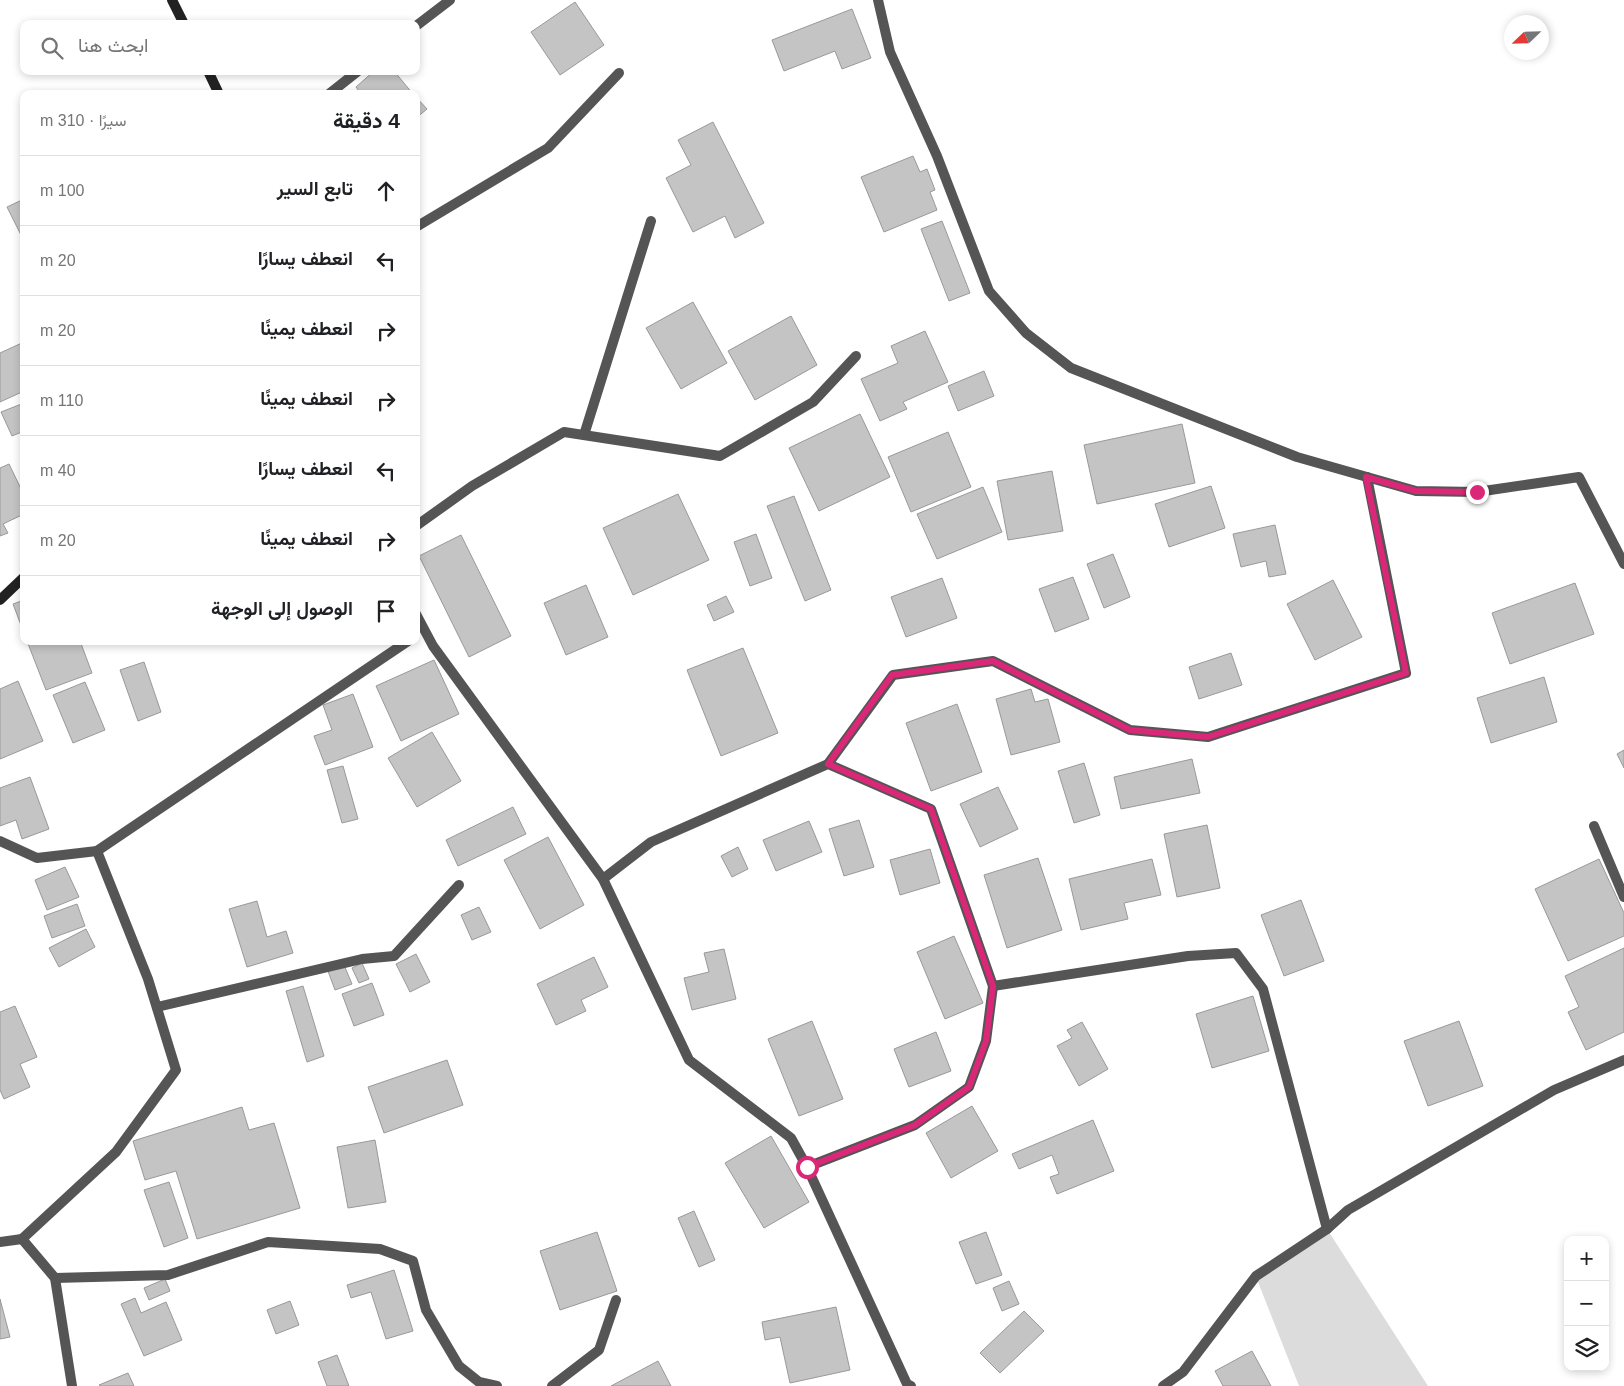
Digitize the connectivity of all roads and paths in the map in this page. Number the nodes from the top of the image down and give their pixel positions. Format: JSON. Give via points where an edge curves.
{"nodes":[{"id":1,"x":172,"y":0,"type":"edge"},
{"id":2,"x":450,"y":0,"type":"edge"},
{"id":3,"x":878,"y":0,"type":"edge"},
{"id":4,"x":182,"y":20,"type":"edge"},
{"id":5,"x":420,"y":23,"type":"edge"},
{"id":6,"x":619,"y":73,"type":"dead end"},
{"id":7,"x":210,"y":75,"type":"edge"},
{"id":8,"x":353,"y":75,"type":"edge"},
{"id":9,"x":217,"y":90,"type":"edge"},
{"id":10,"x":334,"y":90,"type":"edge"},
{"id":11,"x":651,"y":221,"type":"dead end"},
{"id":12,"x":420,"y":225,"type":"edge"},
{"id":13,"x":856,"y":356,"type":"dead end"},
{"id":14,"x":584,"y":435,"type":"junction"},
{"id":15,"x":1366,"y":477,"type":"junction"},
{"id":16,"x":420,"y":523,"type":"edge"},
{"id":17,"x":1624,"y":564,"type":"edge"},
{"id":18,"x":20,"y":581,"type":"edge"},
{"id":19,"x":0,"y":600,"type":"edge"},
{"id":20,"x":420,"y":625,"type":"edge"},
{"id":21,"x":402,"y":645,"type":"edge"},
{"id":22,"x":828,"y":764,"type":"junction"},
{"id":23,"x":1594,"y":826,"type":"dead end"},
{"id":24,"x":0,"y":841,"type":"edge"},
{"id":25,"x":97,"y":851,"type":"junction"},
{"id":26,"x":603,"y":879,"type":"junction"},
{"id":27,"x":459,"y":885,"type":"dead end"},
{"id":28,"x":1624,"y":897,"type":"edge"},
{"id":29,"x":993,"y":986,"type":"junction"},
{"id":30,"x":157,"y":1007,"type":"junction"},
{"id":31,"x":1624,"y":1060,"type":"edge"},
{"id":32,"x":807,"y":1167,"type":"junction"},
{"id":33,"x":1327,"y":1228,"type":"junction"},
{"id":34,"x":22,"y":1239,"type":"junction"},
{"id":35,"x":0,"y":1242,"type":"edge"},
{"id":36,"x":55,"y":1278,"type":"junction"},
{"id":37,"x":616,"y":1300,"type":"dead end"},
{"id":38,"x":72,"y":1386,"type":"edge"},
{"id":39,"x":497,"y":1386,"type":"edge"},
{"id":40,"x":552,"y":1386,"type":"edge"},
{"id":41,"x":911,"y":1386,"type":"edge"},
{"id":42,"x":1163,"y":1386,"type":"edge"}],
"edges":[{"from":1,"to":4,"type":"street"},
{"from":2,"to":5,"type":"street"},
{"from":3,"to":15,"type":"street","via":[[890,52],[937,156],[989,291],[1026,333],[1071,368],[1297,458]]},
{"from":6,"to":12,"type":"street","via":[[548,148]]},
{"from":7,"to":9,"type":"street"},
{"from":8,"to":10,"type":"street"},
{"from":11,"to":14,"type":"street"},
{"from":13,"to":14,"type":"street","via":[[813,402],[720,456]]},
{"from":14,"to":16,"type":"street","via":[[564,432],[472,486]]},
{"from":15,"to":17,"type":"street","via":[[1416,491],[1477,492],[1579,477]]},
{"from":15,"to":22,"type":"street","via":[[1406,673],[1208,737],[1130,730],[993,661],[892,675]]},
{"from":18,"to":19,"type":"street"},
{"from":20,"to":26,"type":"street"},
{"from":21,"to":25,"type":"street"},
{"from":22,"to":26,"type":"street","via":[[651,842]]},
{"from":22,"to":29,"type":"street","via":[[931,809]]},
{"from":23,"to":28,"type":"street"},
{"from":24,"to":25,"type":"street","via":[[37,858]]},
{"from":25,"to":30,"type":"street"},
{"from":26,"to":32,"type":"street","via":[[689,1060],[791,1138]]},
{"from":27,"to":30,"type":"street","via":[[394,956],[362,959]]},
{"from":29,"to":32,"type":"street","via":[[986,1041],[969,1087],[915,1125]]},
{"from":29,"to":33,"type":"street","via":[[1188,956],[1236,953],[1263,989]]},
{"from":30,"to":34,"type":"street","via":[[176,1070],[116,1152]]},
{"from":31,"to":33,"type":"street","via":[[1554,1090],[1348,1210]]},
{"from":32,"to":41,"type":"street","via":[[907,1384]]},
{"from":33,"to":42,"type":"street","via":[[1256,1276],[1182,1372]]},
{"from":34,"to":35,"type":"street"},
{"from":34,"to":36,"type":"street"},
{"from":36,"to":38,"type":"street"},
{"from":36,"to":39,"type":"street","via":[[168,1275],[268,1242],[380,1249],[413,1261],[426,1310],[459,1366],[479,1382]]},
{"from":37,"to":40,"type":"street","via":[[599,1350]]}]}
